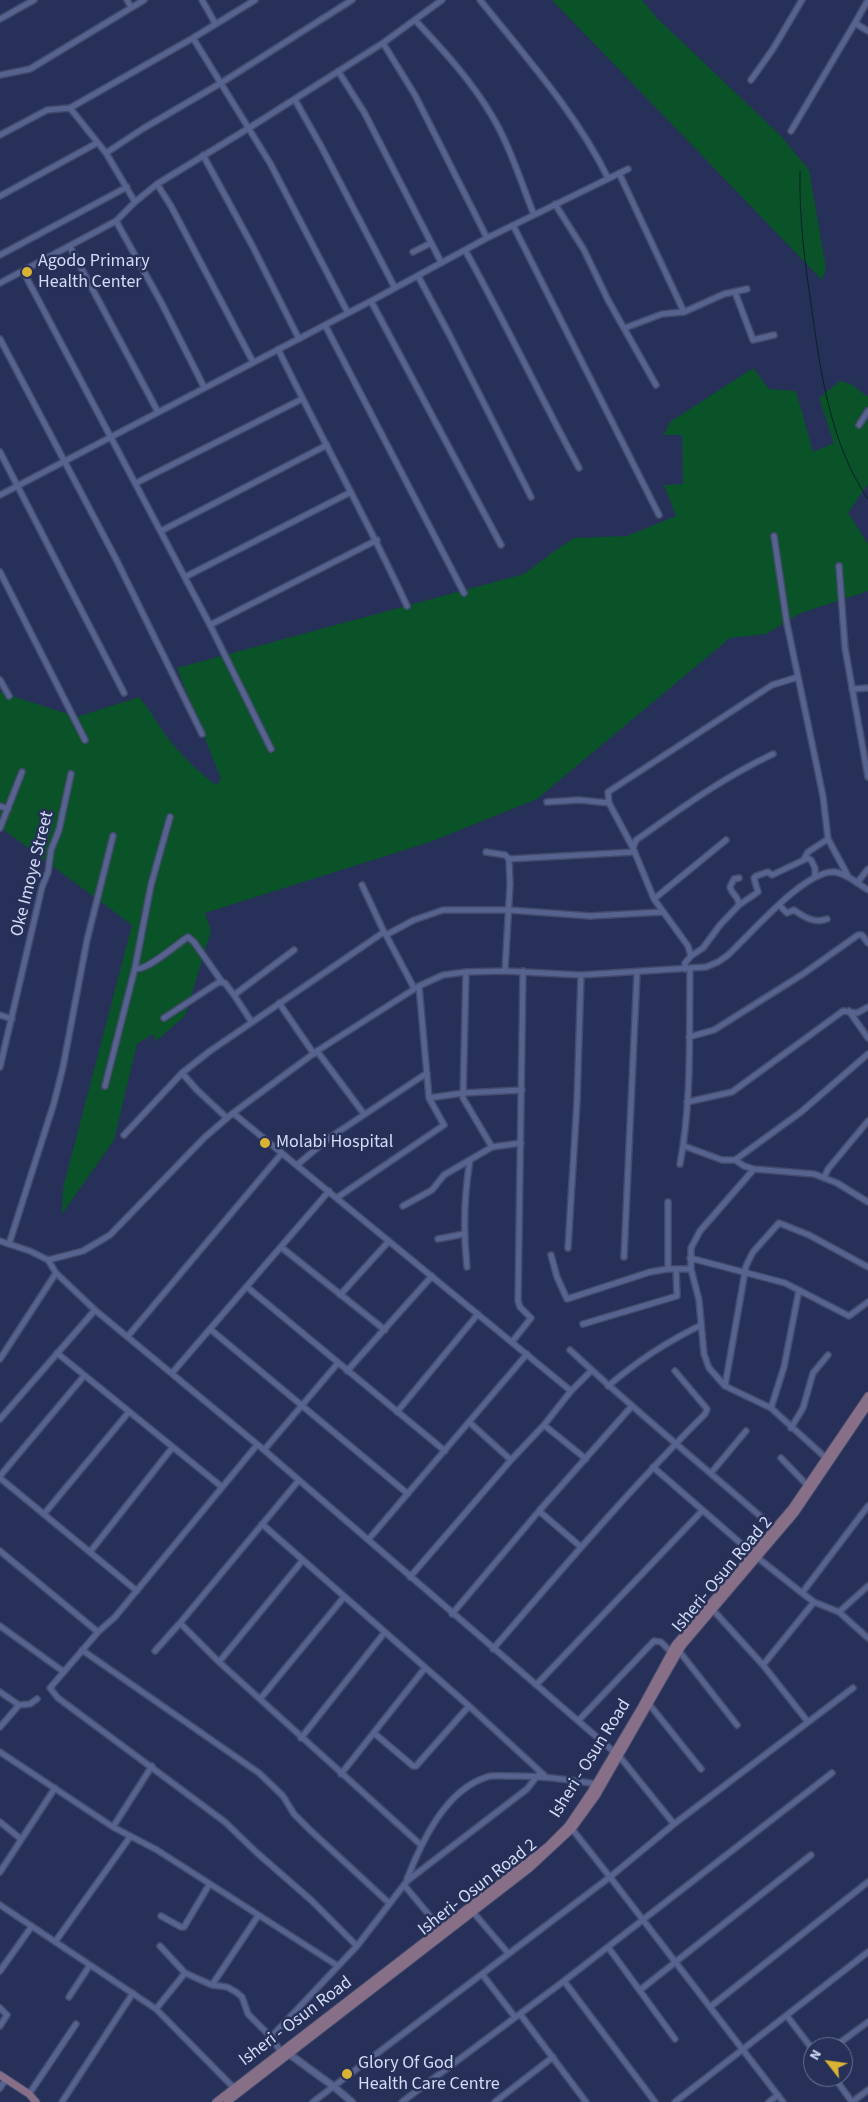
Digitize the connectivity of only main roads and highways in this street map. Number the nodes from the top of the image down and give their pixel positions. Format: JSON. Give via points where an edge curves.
{"nodes":[{"id":1,"x":868,"y":1396,"type":"edge"},
{"id":2,"x":868,"y":1405,"type":"edge"},
{"id":3,"x":755,"y":1556,"type":"junction"},
{"id":4,"x":675,"y":1651,"type":"junction"},
{"id":5,"x":618,"y":1755,"type":"junction"},
{"id":6,"x":284,"y":2052,"type":"junction"},
{"id":7,"x":3,"y":2077,"type":"edge"},
{"id":8,"x":36,"y":2102,"type":"edge"},
{"id":9,"x":216,"y":2102,"type":"edge"},
{"id":10,"x":227,"y":2102,"type":"edge"}],
"edges":[{"from":1,"to":3,"type":"main road","name":"Isheri - Osun Road","via":[[808,1486]]},
{"from":2,"to":3,"type":"main road","name":"Isheri- Osun Road 2","via":[[795,1513]]},
{"from":3,"to":4,"type":"main road","name":"Isheri- Osun Road 2","via":[[713,1610]]},
{"from":3,"to":4,"type":"main road","name":"Isheri - Osun Road","via":[[693,1622]]},
{"from":4,"to":5,"type":"main road","name":"Isheri - Osun Road"},
{"from":4,"to":5,"type":"main road","name":"Isheri- Osun Road 2","via":[[649,1704]]},
{"from":5,"to":6,"type":"main road","name":"Isheri - Osun Road","via":[[568,1826],[548,1846]]},
{"from":5,"to":6,"type":"main road","name":"Isheri- Osun Road 2","via":[[596,1796],[572,1829],[530,1868]]},
{"from":6,"to":9,"type":"main road","name":"Isheri - Osun Road"},
{"from":6,"to":10,"type":"main road","name":"Isheri- Osun Road 2"},
{"from":7,"to":8,"type":"main road"}]}
